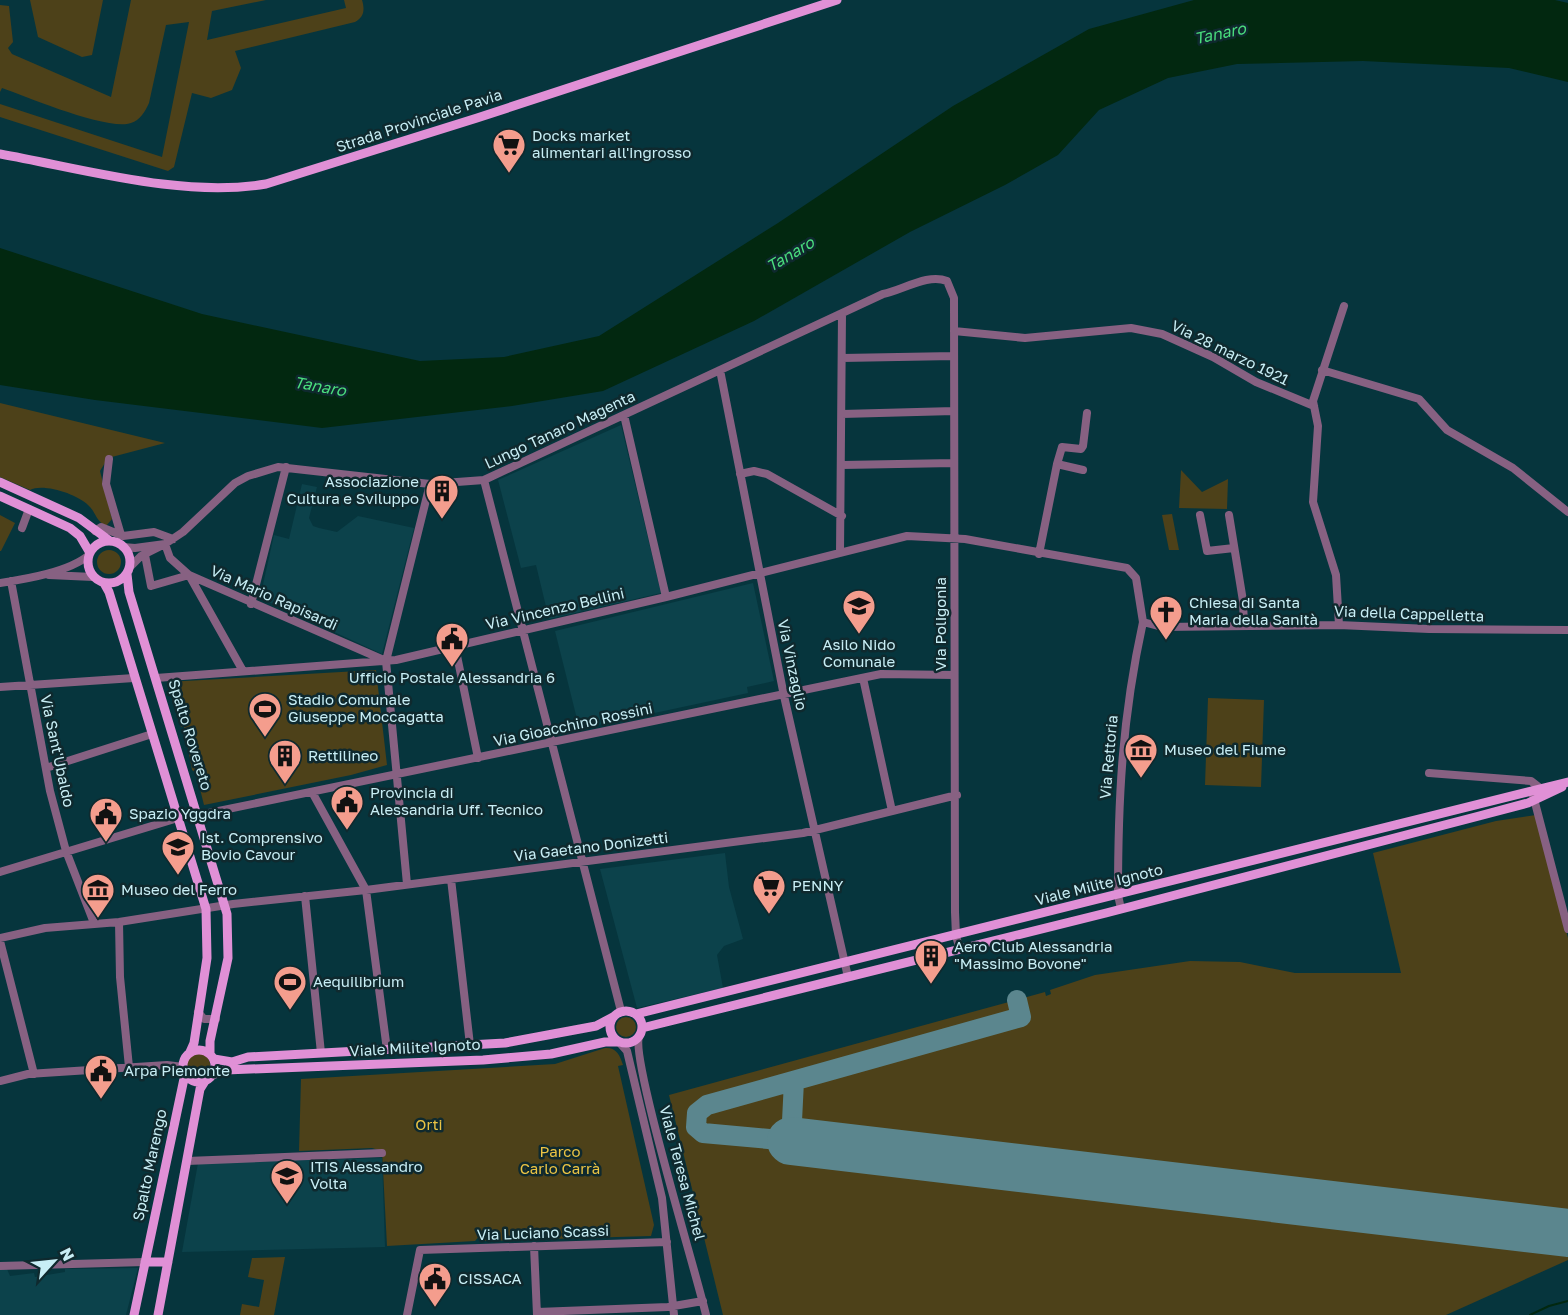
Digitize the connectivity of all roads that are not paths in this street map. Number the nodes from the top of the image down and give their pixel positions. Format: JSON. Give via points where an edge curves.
{"nodes":[{"id":1,"x":837,"y":0,"type":"edge"},
{"id":2,"x":0,"y":154,"type":"edge"},
{"id":3,"x":954,"y":298,"type":"joint"},
{"id":4,"x":1344,"y":306,"type":"dead end"},
{"id":5,"x":842,"y":314,"type":"junction"},
{"id":6,"x":954,"y":331,"type":"junction"},
{"id":7,"x":954,"y":356,"type":"junction"},
{"id":8,"x":842,"y":357,"type":"junction"},
{"id":9,"x":720,"y":370,"type":"junction"},
{"id":10,"x":1322,"y":370,"type":"junction"},
{"id":11,"x":1314,"y":406,"type":"junction"},
{"id":12,"x":954,"y":411,"type":"junction"},
{"id":13,"x":1087,"y":413,"type":"dead end"},
{"id":14,"x":842,"y":414,"type":"junction"},
{"id":15,"x":624,"y":415,"type":"junction"},
{"id":16,"x":109,"y":459,"type":"dead end"},
{"id":17,"x":954,"y":463,"type":"junction"},
{"id":18,"x":1057,"y":464,"type":"junction"},
{"id":19,"x":842,"y":465,"type":"junction"},
{"id":20,"x":286,"y":467,"type":"junction"},
{"id":21,"x":1083,"y":470,"type":"dead end"},
{"id":22,"x":740,"y":474,"type":"junction"},
{"id":23,"x":484,"y":480,"type":"junction"},
{"id":24,"x":0,"y":482,"type":"edge"},
{"id":25,"x":430,"y":484,"type":"junction"},
{"id":26,"x":0,"y":496,"type":"edge"},
{"id":27,"x":29,"y":509,"type":"junction"},
{"id":28,"x":1568,"y":512,"type":"edge"},
{"id":29,"x":1200,"y":515,"type":"dead end"},
{"id":30,"x":1229,"y":515,"type":"dead end"},
{"id":31,"x":842,"y":516,"type":"junction"},
{"id":32,"x":22,"y":528,"type":"dead end"},
{"id":33,"x":95,"y":531,"type":"junction"},
{"id":34,"x":121,"y":535,"type":"junction"},
{"id":35,"x":954,"y":538,"type":"junction"},
{"id":36,"x":172,"y":539,"type":"junction"},
{"id":37,"x":110,"y":541,"type":"junction"},
{"id":38,"x":165,"y":544,"type":"junction"},
{"id":39,"x":123,"y":547,"type":"junction"},
{"id":40,"x":1234,"y":548,"type":"junction"},
{"id":41,"x":840,"y":553,"type":"junction"},
{"id":42,"x":89,"y":554,"type":"junction"},
{"id":43,"x":1039,"y":554,"type":"junction"},
{"id":44,"x":145,"y":555,"type":"junction"},
{"id":45,"x":128,"y":571,"type":"junction"},
{"id":46,"x":760,"y":573,"type":"junction"},
{"id":47,"x":42,"y":575,"type":"junction"},
{"id":48,"x":189,"y":575,"type":"junction"},
{"id":49,"x":93,"y":577,"type":"junction"},
{"id":50,"x":11,"y":581,"type":"junction"},
{"id":51,"x":104,"y":583,"type":"junction"},
{"id":52,"x":0,"y":584,"type":"edge"},
{"id":53,"x":666,"y":597,"type":"junction"},
{"id":54,"x":250,"y":604,"type":"junction"},
{"id":55,"x":1143,"y":622,"type":"junction"},
{"id":56,"x":1339,"y":625,"type":"junction"},
{"id":57,"x":1244,"y":626,"type":"junction"},
{"id":58,"x":523,"y":630,"type":"junction"},
{"id":59,"x":1568,"y":630,"type":"edge"},
{"id":60,"x":456,"y":646,"type":"junction"},
{"id":61,"x":386,"y":661,"type":"junction"},
{"id":62,"x":243,"y":671,"type":"junction"},
{"id":63,"x":954,"y":675,"type":"junction"},
{"id":64,"x":134,"y":678,"type":"junction"},
{"id":65,"x":156,"y":678,"type":"junction"},
{"id":66,"x":863,"y":678,"type":"junction"},
{"id":67,"x":29,"y":686,"type":"junction"},
{"id":68,"x":0,"y":687,"type":"edge"},
{"id":69,"x":784,"y":696,"type":"junction"},
{"id":70,"x":152,"y":734,"type":"junction"},
{"id":71,"x":552,"y":742,"type":"junction"},
{"id":72,"x":478,"y":758,"type":"junction"},
{"id":73,"x":46,"y":768,"type":"junction"},
{"id":74,"x":1429,"y":773,"type":"dead end"},
{"id":75,"x":395,"y":774,"type":"junction"},
{"id":76,"x":1568,"y":783,"type":"edge"},
{"id":77,"x":1536,"y":790,"type":"junction"},
{"id":78,"x":312,"y":792,"type":"junction"},
{"id":79,"x":957,"y":795,"type":"junction"},
{"id":80,"x":1534,"y":801,"type":"junction"},
{"id":81,"x":892,"y":811,"type":"junction"},
{"id":82,"x":199,"y":815,"type":"junction"},
{"id":83,"x":178,"y":818,"type":"junction"},
{"id":84,"x":815,"y":831,"type":"junction"},
{"id":85,"x":66,"y":851,"type":"junction"},
{"id":86,"x":584,"y":861,"type":"junction"},
{"id":87,"x":0,"y":872,"type":"edge"},
{"id":88,"x":451,"y":879,"type":"junction"},
{"id":89,"x":407,"y":884,"type":"junction"},
{"id":90,"x":366,"y":890,"type":"junction"},
{"id":91,"x":1118,"y":895,"type":"junction"},
{"id":92,"x":305,"y":896,"type":"junction"},
{"id":93,"x":225,"y":905,"type":"junction"},
{"id":94,"x":206,"y":909,"type":"junction"},
{"id":95,"x":1121,"y":909,"type":"junction"},
{"id":96,"x":119,"y":922,"type":"junction"},
{"id":97,"x":94,"y":923,"type":"junction"},
{"id":98,"x":1568,"y":929,"type":"edge"},
{"id":99,"x":956,"y":936,"type":"junction"},
{"id":100,"x":0,"y":939,"type":"edge"},
{"id":101,"x":960,"y":950,"type":"junction"},
{"id":102,"x":845,"y":964,"type":"junction"},
{"id":103,"x":848,"y":977,"type":"junction"},
{"id":104,"x":198,"y":1012,"type":"junction"},
{"id":105,"x":617,"y":1014,"type":"junction"},
{"id":106,"x":636,"y":1014,"type":"junction"},
{"id":107,"x":216,"y":1019,"type":"junction"},
{"id":108,"x":641,"y":1032,"type":"junction"},
{"id":109,"x":619,"y":1042,"type":"junction"},
{"id":110,"x":470,"y":1045,"type":"junction"},
{"id":111,"x":387,"y":1050,"type":"junction"},
{"id":112,"x":190,"y":1052,"type":"junction"},
{"id":113,"x":321,"y":1053,"type":"junction"},
{"id":114,"x":212,"y":1057,"type":"junction"},
{"id":115,"x":129,"y":1067,"type":"junction"},
{"id":116,"x":184,"y":1071,"type":"junction"},
{"id":117,"x":34,"y":1074,"type":"junction"},
{"id":118,"x":208,"y":1078,"type":"junction"},
{"id":119,"x":0,"y":1081,"type":"edge"},
{"id":120,"x":382,"y":1153,"type":"dead end"},
{"id":121,"x":187,"y":1161,"type":"junction"},
{"id":122,"x":668,"y":1242,"type":"junction"},
{"id":123,"x":534,"y":1246,"type":"junction"},
{"id":124,"x":145,"y":1262,"type":"junction"},
{"id":125,"x":168,"y":1262,"type":"junction"},
{"id":126,"x":0,"y":1266,"type":"edge"},
{"id":127,"x":703,"y":1301,"type":"junction"},
{"id":128,"x":674,"y":1306,"type":"junction"},
{"id":129,"x":537,"y":1314,"type":"edge"},
{"id":130,"x":134,"y":1315,"type":"edge"},
{"id":131,"x":158,"y":1315,"type":"edge"},
{"id":132,"x":406,"y":1315,"type":"edge"},
{"id":133,"x":674,"y":1315,"type":"edge"},
{"id":134,"x":706,"y":1315,"type":"edge"}],
"edges":[{"from":1,"to":2,"type":"main road","name":"Strada Provinciale Pavia","via":[[266,184],[230,189],[178,186]]},
{"from":3,"to":5,"type":"street","name":"Lungo Tanaro Magenta","via":[[947,281],[928,279]]},
{"from":3,"to":6,"type":"street","name":"Via Poligonia"},
{"from":4,"to":10,"type":"street"},
{"from":5,"to":8,"type":"street"},
{"from":5,"to":9,"type":"street","name":"Lungo Tanaro Magenta"},
{"from":6,"to":7,"type":"street","name":"Via Poligonia"},
{"from":6,"to":11,"type":"street","name":"Via 28 marzo 1921","via":[[1025,338],[1131,328],[1162,334],[1256,382]]},
{"from":7,"to":8,"type":"street"},
{"from":7,"to":12,"type":"street","name":"Via Poligonia"},
{"from":8,"to":14,"type":"street"},
{"from":9,"to":15,"type":"street","name":"Lungo Tanaro Magenta"},
{"from":9,"to":22,"type":"street","name":"Via Vinzaglio"},
{"from":10,"to":11,"type":"street"},
{"from":10,"to":28,"type":"street","via":[[1419,399],[1450,433],[1513,468]]},
{"from":11,"to":56,"type":"street","via":[[1318,426],[1313,502],[1336,575]]},
{"from":12,"to":14,"type":"street"},
{"from":12,"to":17,"type":"street","name":"Via Poligonia"},
{"from":13,"to":18,"type":"street","via":[[1083,446],[1062,447]]},
{"from":14,"to":19,"type":"street"},
{"from":15,"to":23,"type":"street","name":"Lungo Tanaro Magenta"},
{"from":15,"to":53,"type":"street"},
{"from":16,"to":34,"type":"street","via":[[106,484]]},
{"from":17,"to":19,"type":"street"},
{"from":17,"to":35,"type":"street","name":"Via Poligonia"},
{"from":18,"to":21,"type":"street"},
{"from":18,"to":43,"type":"street"},
{"from":19,"to":31,"type":"street"},
{"from":20,"to":25,"type":"street","name":"Lungo Tanaro Magenta"},
{"from":20,"to":36,"type":"street","name":"Lungo Tanaro Magenta","via":[[235,483]]},
{"from":20,"to":54,"type":"street"},
{"from":22,"to":31,"type":"street","via":[[767,474]]},
{"from":22,"to":46,"type":"street","name":"Via Vinzaglio"},
{"from":23,"to":25,"type":"street","name":"Lungo Tanaro Magenta"},
{"from":23,"to":58,"type":"street"},
{"from":24,"to":33,"type":"main road","via":[[79,518]]},
{"from":25,"to":61,"type":"street"},
{"from":26,"to":27,"type":"main road"},
{"from":27,"to":32,"type":"street"},
{"from":27,"to":42,"type":"main road","via":[[77,533]]},
{"from":29,"to":40,"type":"street","via":[[1207,551]]},
{"from":30,"to":40,"type":"street"},
{"from":31,"to":41,"type":"street"},
{"from":33,"to":34,"type":"street","via":[[101,527]]},
{"from":33,"to":37,"type":"main road"},
{"from":34,"to":36,"type":"street","via":[[154,532]]},
{"from":35,"to":41,"type":"street","name":"Via Vincenzo Bellini","via":[[903,537]]},
{"from":35,"to":43,"type":"street","name":"Via Vincenzo Bellini"},
{"from":35,"to":63,"type":"street","name":"Via Poligonia"},
{"from":36,"to":38,"type":"street","name":"Lungo Tanaro Magenta"},
{"from":37,"to":39,"type":"main road"},
{"from":37,"to":42,"type":"main road","via":[[98,544]]},
{"from":38,"to":39,"type":"street","name":"Lungo Tanaro Magenta"},
{"from":38,"to":44,"type":"street","name":"Lungo Tanaro Magenta"},
{"from":38,"to":48,"type":"street","name":"Via Mario Rapisardi","via":[[170,558]]},
{"from":39,"to":45,"type":"main road","via":[[130,557]]},
{"from":40,"to":57,"type":"street"},
{"from":41,"to":46,"type":"street","name":"Via Vincenzo Bellini"},
{"from":42,"to":47,"type":"street"},
{"from":42,"to":49,"type":"main road"},
{"from":43,"to":55,"type":"street","name":"Via Vincenzo Bellini","via":[[1132,571]]},
{"from":44,"to":45,"type":"street","name":"Lungo Tanaro Magenta"},
{"from":44,"to":48,"type":"street","via":[[151,586]]},
{"from":45,"to":51,"type":"main road","via":[[116,582]]},
{"from":45,"to":65,"type":"main road","name":"Spalto Rovereto","via":[[128,588]]},
{"from":46,"to":53,"type":"street","name":"Via Vincenzo Bellini"},
{"from":46,"to":69,"type":"street","name":"Via Vinzaglio"},
{"from":47,"to":49,"type":"street"},
{"from":47,"to":50,"type":"street"},
{"from":48,"to":54,"type":"street","name":"Via Mario Rapisardi"},
{"from":48,"to":62,"type":"street"},
{"from":49,"to":51,"type":"main road"},
{"from":50,"to":52,"type":"street"},
{"from":50,"to":67,"type":"street","name":"Via Sant'Ubaldo"},
{"from":51,"to":64,"type":"main road"},
{"from":53,"to":58,"type":"street","name":"Via Vincenzo Bellini"},
{"from":54,"to":61,"type":"street","name":"Via Mario Rapisardi"},
{"from":55,"to":57,"type":"street","name":"Via della Cappelletta","via":[[1162,627]]},
{"from":55,"to":91,"type":"street","name":"Via Rettoria","via":[[1120,767]]},
{"from":56,"to":57,"type":"street","name":"Via della Cappelletta"},
{"from":56,"to":59,"type":"street","name":"Via della Cappelletta"},
{"from":58,"to":60,"type":"street","name":"Via Vincenzo Bellini"},
{"from":58,"to":71,"type":"street"},
{"from":60,"to":61,"type":"street","name":"Via Vincenzo Bellini"},
{"from":60,"to":72,"type":"street"},
{"from":61,"to":62,"type":"street","name":"Via Vincenzo Bellini"},
{"from":61,"to":75,"type":"street"},
{"from":62,"to":65,"type":"street","name":"Via Vincenzo Bellini"},
{"from":63,"to":66,"type":"street","name":"Via Gioacchino Rossini","via":[[901,673]]},
{"from":63,"to":79,"type":"street","name":"Via Poligonia"},
{"from":64,"to":67,"type":"street"},
{"from":64,"to":70,"type":"main road"},
{"from":65,"to":82,"type":"main road","name":"Spalto Rovereto"},
{"from":66,"to":69,"type":"street","name":"Via Gioacchino Rossini"},
{"from":66,"to":81,"type":"street"},
{"from":67,"to":68,"type":"street"},
{"from":67,"to":73,"type":"street","name":"Via Sant'Ubaldo"},
{"from":69,"to":71,"type":"street","name":"Via Gioacchino Rossini"},
{"from":69,"to":84,"type":"street","name":"Via Vinzaglio"},
{"from":70,"to":73,"type":"street"},
{"from":70,"to":83,"type":"main road"},
{"from":71,"to":72,"type":"street","name":"Via Gioacchino Rossini"},
{"from":71,"to":86,"type":"street"},
{"from":72,"to":75,"type":"street","name":"Via Gioacchino Rossini"},
{"from":73,"to":85,"type":"street","name":"Via Sant'Ubaldo"},
{"from":74,"to":77,"type":"street","via":[[1531,781]]},
{"from":75,"to":78,"type":"street","name":"Via Gioacchino Rossini"},
{"from":75,"to":89,"type":"street"},
{"from":76,"to":77,"type":"main road","name":"Viale Milite Ignoto"},
{"from":76,"to":80,"type":"main road","name":"Viale Milite Ignoto"},
{"from":77,"to":80,"type":"street"},
{"from":77,"to":91,"type":"main road","name":"Viale Milite Ignoto"},
{"from":78,"to":82,"type":"street","name":"Via Gioacchino Rossini"},
{"from":78,"to":90,"type":"street"},
{"from":79,"to":81,"type":"street","name":"Via Gaetano Donizetti"},
{"from":79,"to":99,"type":"street","name":"Via Poligonia"},
{"from":80,"to":95,"type":"main road","name":"Viale Milite Ignoto"},
{"from":80,"to":98,"type":"street"},
{"from":81,"to":84,"type":"street","name":"Via Gaetano Donizetti"},
{"from":82,"to":93,"type":"main road","name":"Spalto Rovereto"},
{"from":83,"to":85,"type":"street"},
{"from":83,"to":94,"type":"main road"},
{"from":84,"to":86,"type":"street","name":"Via Gaetano Donizetti"},
{"from":84,"to":102,"type":"street","name":"Via Vinzaglio"},
{"from":85,"to":87,"type":"street"},
{"from":85,"to":97,"type":"street","name":"Via Sant'Ubaldo"},
{"from":86,"to":88,"type":"street","name":"Via Gaetano Donizetti"},
{"from":86,"to":105,"type":"street"},
{"from":88,"to":89,"type":"street","name":"Via Gaetano Donizetti"},
{"from":88,"to":110,"type":"street"},
{"from":89,"to":90,"type":"street","name":"Via Gaetano Donizetti"},
{"from":90,"to":92,"type":"street","name":"Via Gaetano Donizetti"},
{"from":90,"to":111,"type":"street"},
{"from":91,"to":95,"type":"street","name":"Via Rettoria"},
{"from":91,"to":99,"type":"main road","name":"Viale Milite Ignoto"},
{"from":92,"to":93,"type":"street","name":"Via Gaetano Donizetti"},
{"from":92,"to":113,"type":"street"},
{"from":93,"to":94,"type":"street","name":"Via Gaetano Donizetti"},
{"from":93,"to":107,"type":"main road","via":[[229,951]]},
{"from":94,"to":96,"type":"street","name":"Via Gaetano Donizetti"},
{"from":94,"to":104,"type":"main road","via":[[207,958]]},
{"from":95,"to":101,"type":"main road","name":"Viale Milite Ignoto"},
{"from":96,"to":97,"type":"street","name":"Via Gaetano Donizetti"},
{"from":96,"to":115,"type":"street"},
{"from":97,"to":100,"type":"street","name":"Via Gaetano Donizetti","via":[[45,928]]},
{"from":99,"to":101,"type":"street","name":"Via Poligonia"},
{"from":99,"to":102,"type":"main road","name":"Viale Milite Ignoto"},
{"from":100,"to":117,"type":"street"},
{"from":101,"to":103,"type":"main road","name":"Viale Milite Ignoto"},
{"from":102,"to":103,"type":"street","name":"Via Vinzaglio"},
{"from":102,"to":106,"type":"main road","name":"Viale Milite Ignoto"},
{"from":103,"to":108,"type":"main road","name":"Viale Milite Ignoto"},
{"from":104,"to":107,"type":"street","via":[[204,1019]]},
{"from":104,"to":112,"type":"main road"},
{"from":105,"to":106,"type":"main road"},
{"from":105,"to":109,"type":"main road","via":[[610,1030]]},
{"from":105,"to":110,"type":"main road","name":"Viale Milite Ignoto","via":[[596,1026],[505,1043]]},
{"from":106,"to":108,"type":"main road"},
{"from":107,"to":114,"type":"main road","via":[[208,1048]]},
{"from":108,"to":109,"type":"main road","via":[[630,1043]]},
{"from":108,"to":127,"type":"street","name":"Viale Teresa Michel","via":[[638,1045],[647,1091]]},
{"from":109,"to":118,"type":"main road","name":"Viale Milite Ignoto","via":[[495,1059],[226,1070]]},
{"from":109,"to":122,"type":"street","name":"Viale Teresa Michel","via":[[627,1051],[662,1198]]},
{"from":110,"to":111,"type":"main road","name":"Viale Milite Ignoto"},
{"from":111,"to":113,"type":"main road","name":"Viale Milite Ignoto"},
{"from":112,"to":114,"type":"main road","via":[[202,1050]]},
{"from":112,"to":116,"type":"main road","via":[[184,1059]]},
{"from":113,"to":114,"type":"main road","name":"Viale Milite Ignoto","via":[[248,1057],[232,1062]]},
{"from":114,"to":118,"type":"main road"},
{"from":115,"to":116,"type":"street"},
{"from":115,"to":117,"type":"street"},
{"from":116,"to":118,"type":"main road","via":[[194,1081]]},
{"from":116,"to":124,"type":"main road","name":"Spalto Marengo"},
{"from":117,"to":119,"type":"street"},
{"from":118,"to":121,"type":"main road","via":[[200,1089]]},
{"from":120,"to":121,"type":"street"},
{"from":121,"to":125,"type":"main road"},
{"from":122,"to":123,"type":"street","name":"Via Luciano Scassi"},
{"from":122,"to":128,"type":"street","name":"Viale Teresa Michel"},
{"from":123,"to":129,"type":"street"},
{"from":123,"to":132,"type":"street","name":"Via Luciano Scassi","via":[[420,1250]]},
{"from":124,"to":125,"type":"main road"},
{"from":124,"to":126,"type":"street"},
{"from":124,"to":130,"type":"main road","name":"Spalto Marengo"},
{"from":125,"to":131,"type":"main road"},
{"from":127,"to":128,"type":"street"},
{"from":127,"to":134,"type":"street","name":"Viale Teresa Michel"},
{"from":128,"to":129,"type":"street"},
{"from":128,"to":133,"type":"street","name":"Viale Teresa Michel"}]}
